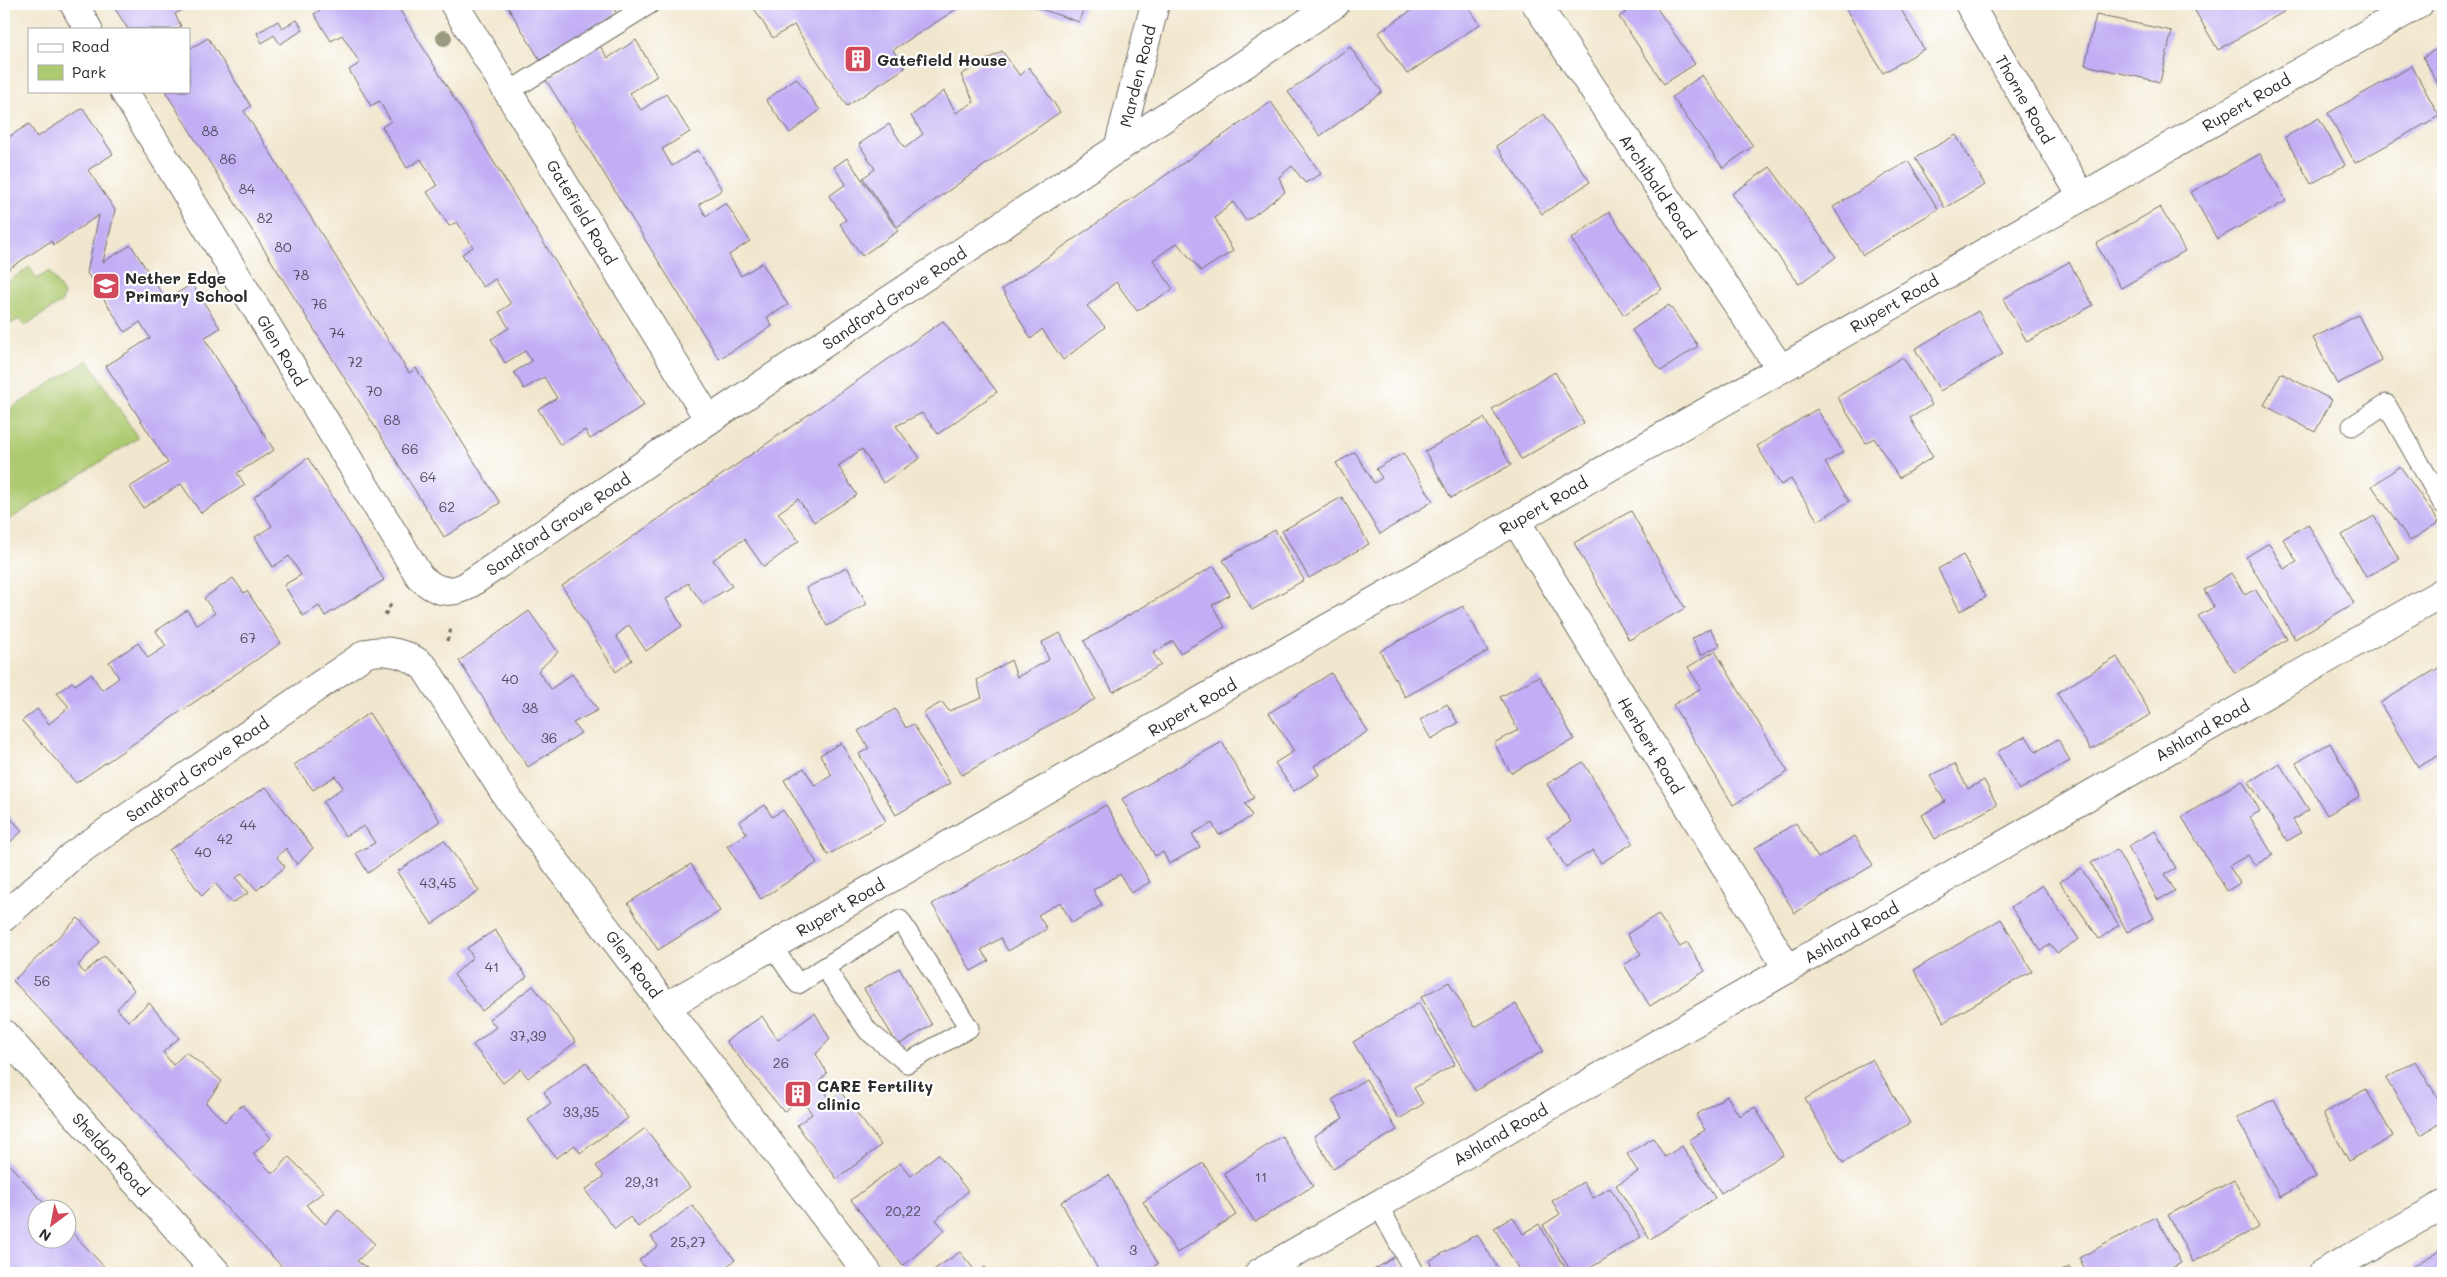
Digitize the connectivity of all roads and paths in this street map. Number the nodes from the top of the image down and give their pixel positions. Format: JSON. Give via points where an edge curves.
{"nodes":[{"id":1,"x":74,"y":4,"type":"edge"},
{"id":2,"x":454,"y":4,"type":"edge"},
{"id":3,"x":650,"y":4,"type":"edge"},
{"id":4,"x":1155,"y":4,"type":"edge"},
{"id":5,"x":1335,"y":4,"type":"edge"},
{"id":6,"x":1536,"y":4,"type":"edge"},
{"id":7,"x":1969,"y":4,"type":"edge"},
{"id":8,"x":2419,"y":4,"type":"edge"},
{"id":9,"x":87,"y":28,"type":"edge"},
{"id":10,"x":510,"y":91,"type":"junction"},
{"id":11,"x":125,"y":92,"type":"edge"},
{"id":12,"x":1118,"y":149,"type":"junction"},
{"id":13,"x":2081,"y":195,"type":"junction"},
{"id":14,"x":1780,"y":368,"type":"junction"},
{"id":15,"x":709,"y":420,"type":"junction"},
{"id":16,"x":2352,"y":426,"type":"dead end"},
{"id":17,"x":2443,"y":504,"type":"edge"},
{"id":18,"x":1516,"y":521,"type":"junction"},
{"id":19,"x":412,"y":565,"type":"junction"},
{"id":20,"x":460,"y":589,"type":"junction"},
{"id":21,"x":2443,"y":592,"type":"edge"},
{"id":22,"x":365,"y":654,"type":"junction"},
{"id":23,"x":433,"y":682,"type":"junction"},
{"id":24,"x":4,"y":917,"type":"edge"},
{"id":25,"x":772,"y":946,"type":"junction"},
{"id":26,"x":825,"y":968,"type":"junction"},
{"id":27,"x":1787,"y":968,"type":"junction"},
{"id":28,"x":666,"y":1006,"type":"junction"},
{"id":29,"x":4,"y":1034,"type":"edge"},
{"id":30,"x":1378,"y":1205,"type":"junction"},
{"id":31,"x":2443,"y":1206,"type":"edge"},
{"id":32,"x":217,"y":1273,"type":"edge"},
{"id":33,"x":868,"y":1273,"type":"edge"},
{"id":34,"x":1259,"y":1273,"type":"edge"},
{"id":35,"x":1415,"y":1273,"type":"edge"},
{"id":36,"x":2322,"y":1273,"type":"edge"}],
"edges":[{"from":1,"to":9,"type":"street"},
{"from":2,"to":10,"type":"street","name":"Gatefield Road"},
{"from":3,"to":10,"type":"lane"},
{"from":4,"to":12,"type":"street","name":"Marden Road"},
{"from":5,"to":12,"type":"street","name":"Sandford Grove Road"},
{"from":6,"to":14,"type":"street","name":"Archibald Road"},
{"from":7,"to":13,"type":"street","name":"Thorne Road"},
{"from":8,"to":13,"type":"street","name":"Rupert Road"},
{"from":10,"to":15,"type":"street","name":"Gatefield Road"},
{"from":11,"to":19,"type":"street","name":"Glen Road"},
{"from":12,"to":15,"type":"street","name":"Sandford Grove Road"},
{"from":13,"to":14,"type":"street","name":"Rupert Road"},
{"from":14,"to":18,"type":"street","name":"Rupert Road"},
{"from":15,"to":20,"type":"street","name":"Sandford Grove Road"},
{"from":16,"to":17,"type":"lane","via":[[2386,404]]},
{"from":18,"to":25,"type":"street","name":"Rupert Road"},
{"from":18,"to":27,"type":"street","name":"Herbert Road"},
{"from":19,"to":20,"type":"street","name":"Glen Road","via":[[427,584],[444,591]]},
{"from":19,"to":22,"type":"path"},
{"from":20,"to":23,"type":"path"},
{"from":21,"to":27,"type":"street","name":"Ashland Road"},
{"from":22,"to":23,"type":"street","name":"Glen Road","via":[[389,652],[405,655],[420,663]]},
{"from":22,"to":24,"type":"street","name":"Sandford Grove Road","via":[[73,855]]},
{"from":23,"to":28,"type":"street","name":"Glen Road","via":[[511,803]]},
{"from":25,"to":26,"type":"lane","via":[[798,984]]},
{"from":25,"to":28,"type":"street","name":"Rupert Road"},
{"from":26,"to":26,"type":"lane","via":[[900,920],[969,1028],[906,1063],[868,1031]]},
{"from":27,"to":30,"type":"street","name":"Ashland Road"},
{"from":28,"to":33,"type":"street","name":"Glen Road"},
{"from":29,"to":32,"type":"street","name":"Sheldon Road"},
{"from":30,"to":34,"type":"street","name":"Ashland Road"},
{"from":30,"to":35,"type":"lane"},
{"from":31,"to":36,"type":"street"}]}
